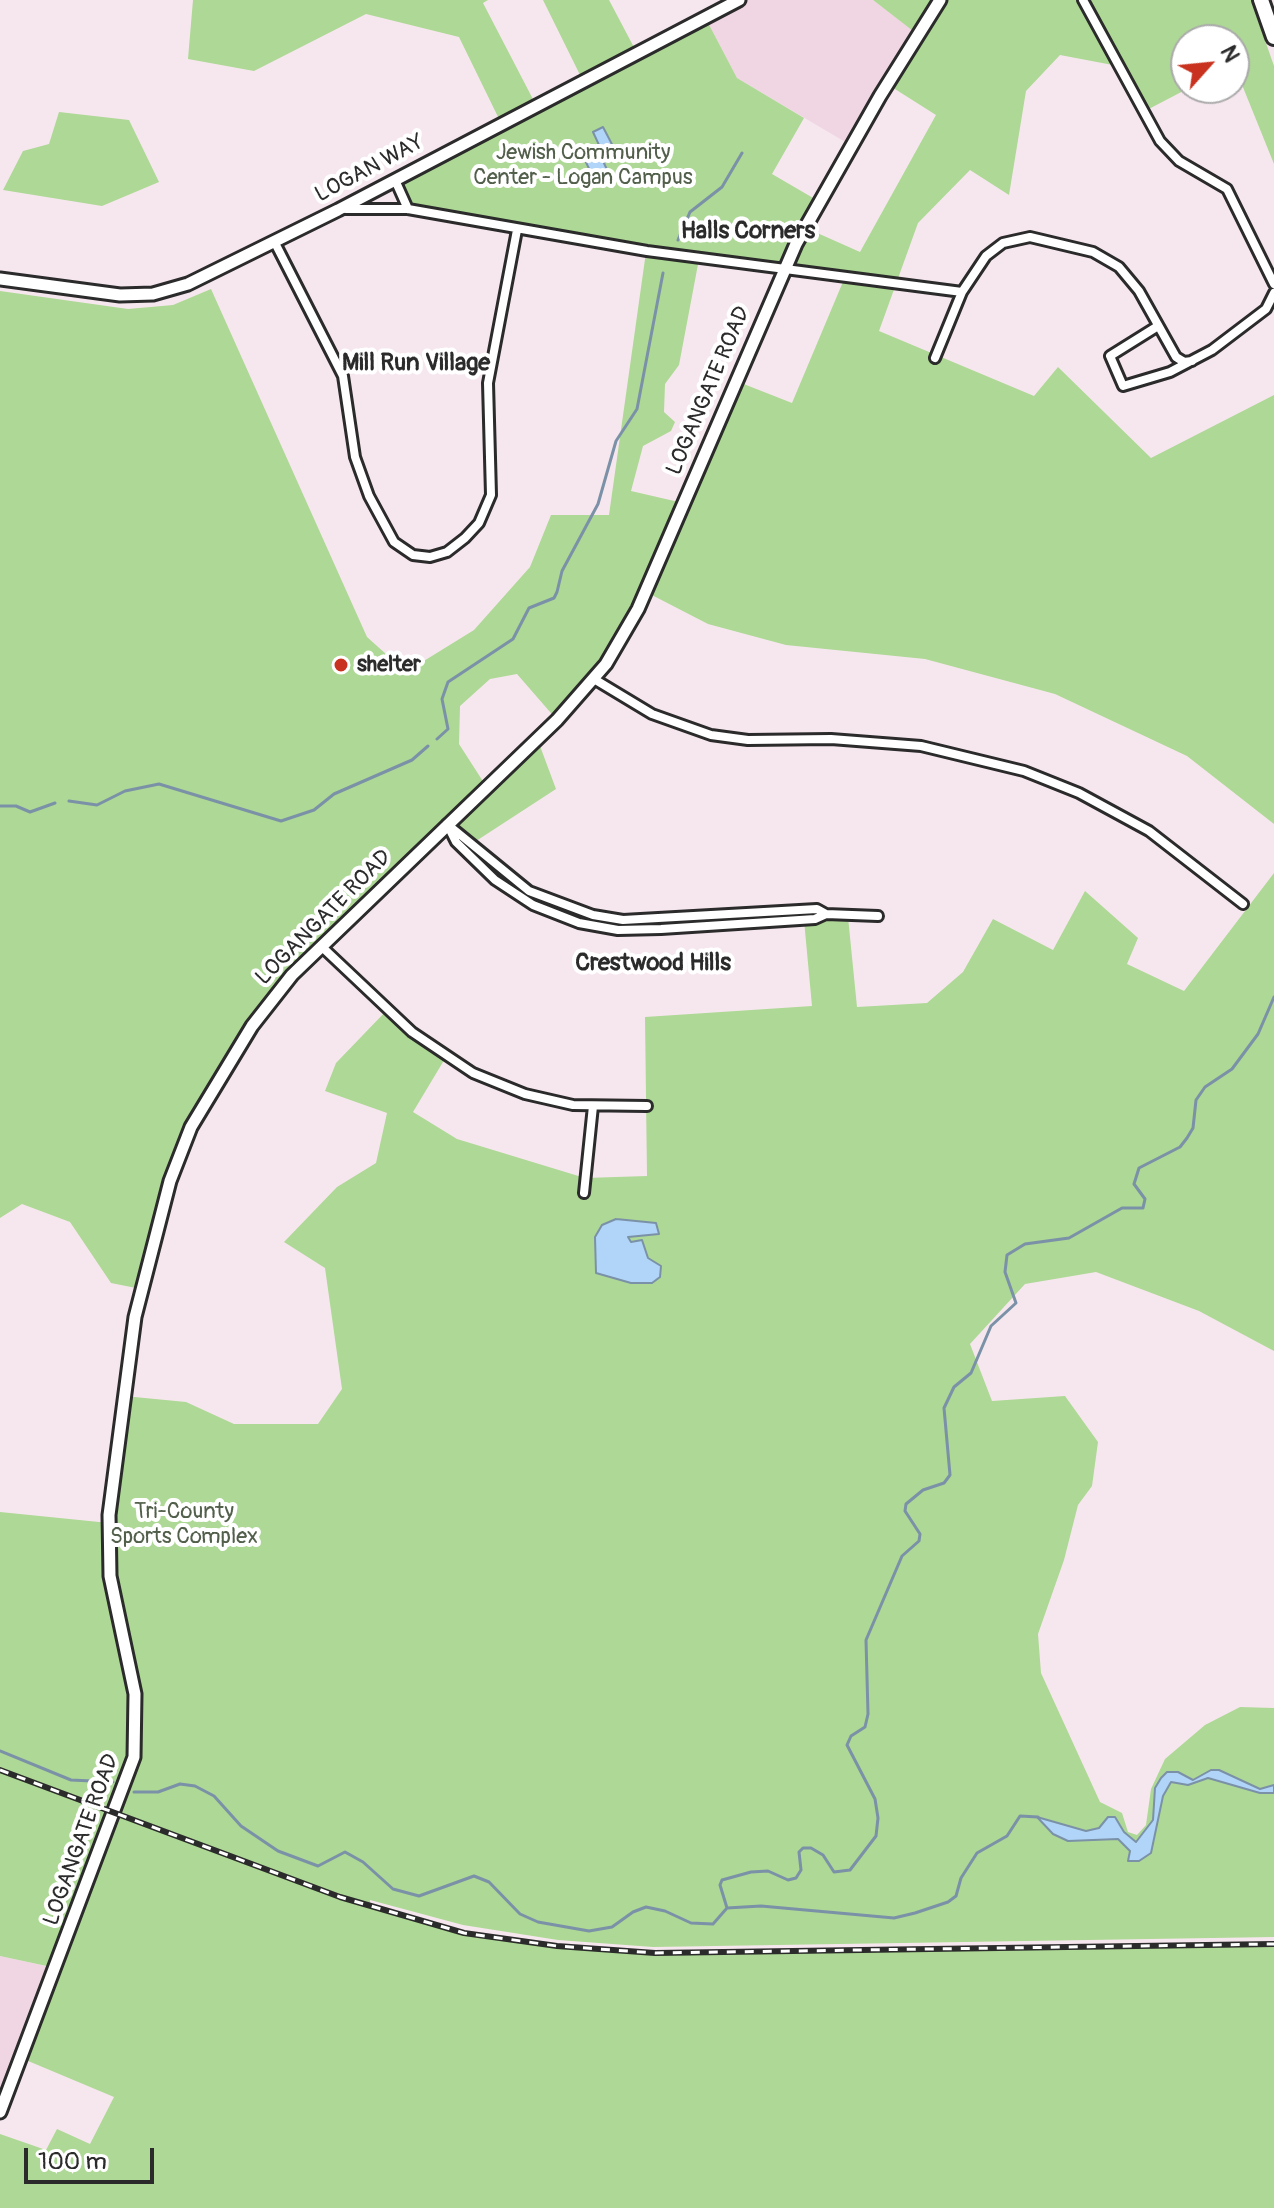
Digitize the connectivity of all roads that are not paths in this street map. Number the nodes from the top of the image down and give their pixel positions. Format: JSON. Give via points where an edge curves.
{"nodes":[{"id":1,"x":739,"y":0,"type":"edge"},
{"id":2,"x":940,"y":0,"type":"edge"},
{"id":3,"x":1083,"y":0,"type":"edge"},
{"id":4,"x":1261,"y":0,"type":"edge"},
{"id":5,"x":1274,"y":37,"type":"edge"},
{"id":6,"x":395,"y":180,"type":"junction"},
{"id":7,"x":408,"y":209,"type":"junction"},
{"id":8,"x":338,"y":210,"type":"junction"},
{"id":9,"x":517,"y":230,"type":"junction"},
{"id":10,"x":274,"y":241,"type":"junction"},
{"id":11,"x":785,"y":268,"type":"junction"},
{"id":12,"x":0,"y":279,"type":"edge"},
{"id":13,"x":1274,"y":284,"type":"edge"},
{"id":14,"x":962,"y":292,"type":"junction"},
{"id":15,"x":1274,"y":293,"type":"edge"},
{"id":16,"x":1158,"y":326,"type":"junction"},
{"id":17,"x":935,"y":358,"type":"dead end"},
{"id":18,"x":1192,"y":361,"type":"junction"},
{"id":19,"x":594,"y":679,"type":"junction"},
{"id":20,"x":447,"y":824,"type":"junction"},
{"id":21,"x":1243,"y":904,"type":"dead end"},
{"id":22,"x":878,"y":916,"type":"dead end"},
{"id":23,"x":321,"y":946,"type":"junction"},
{"id":24,"x":593,"y":1106,"type":"junction"},
{"id":25,"x":647,"y":1106,"type":"dead end"},
{"id":26,"x":584,"y":1193,"type":"dead end"},
{"id":27,"x":0,"y":2112,"type":"edge"}],
"edges":[{"from":1,"to":6,"type":"street","name":"LOGAN WAY"},
{"from":2,"to":11,"type":"street","name":"LOGANGATE ROAD"},
{"from":3,"to":13,"type":"street","via":[[1160,141],[1179,161],[1227,189]]},
{"from":4,"to":5,"type":"highway"},
{"from":6,"to":7,"type":"street"},
{"from":6,"to":8,"type":"street","name":"LOGAN WAY"},
{"from":7,"to":8,"type":"street"},
{"from":7,"to":9,"type":"street"},
{"from":8,"to":10,"type":"street","name":"LOGAN WAY"},
{"from":9,"to":10,"type":"street","via":[[488,383],[491,495],[479,523],[465,538],[430,557],[413,555],[394,542],[369,496],[355,457],[343,376]]},
{"from":9,"to":11,"type":"street"},
{"from":10,"to":12,"type":"street","name":"LOGAN WAY","via":[[188,284],[153,294],[120,295]]},
{"from":11,"to":14,"type":"street"},
{"from":11,"to":19,"type":"street","name":"LOGANGATE ROAD","via":[[638,609]]},
{"from":14,"to":16,"type":"street","via":[[998,246],[1024,237],[1044,238],[1109,260],[1139,291]]},
{"from":14,"to":17,"type":"street"},
{"from":15,"to":18,"type":"street","via":[[1266,309]]},
{"from":16,"to":18,"type":"street","via":[[1176,357]]},
{"from":16,"to":18,"type":"street","via":[[1110,356],[1123,386]]},
{"from":19,"to":20,"type":"street","name":"LOGANGATE ROAD"},
{"from":19,"to":21,"type":"street","via":[[652,714],[711,735],[921,746],[1024,771],[1149,831]]},
{"from":20,"to":22,"type":"street","via":[[529,891],[623,925]]},
{"from":20,"to":23,"type":"street","name":"LOGANGATE ROAD"},
{"from":23,"to":24,"type":"street","via":[[412,1032],[459,1065],[525,1094]]},
{"from":23,"to":27,"type":"street","name":"LOGANGATE ROAD","via":[[269,1001],[191,1127],[148,1259],[128,1358],[108,1538],[114,1602],[135,1694],[134,1757]]},
{"from":24,"to":25,"type":"street"},
{"from":24,"to":26,"type":"street"}]}
